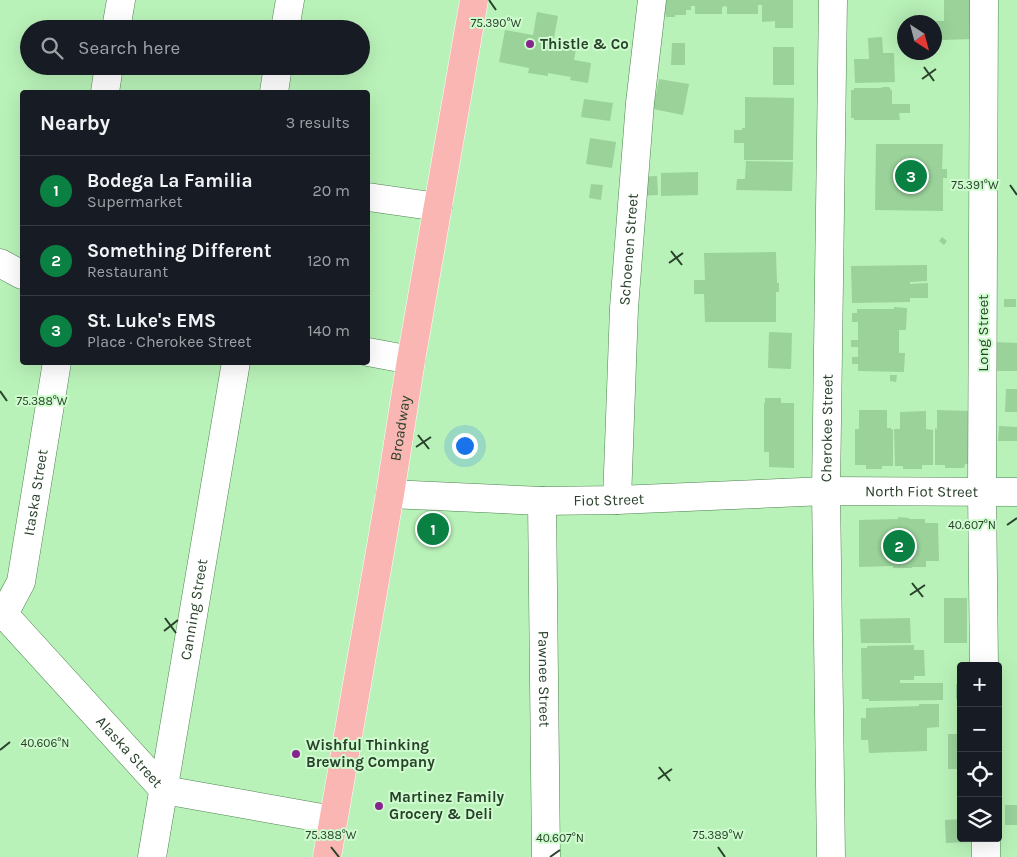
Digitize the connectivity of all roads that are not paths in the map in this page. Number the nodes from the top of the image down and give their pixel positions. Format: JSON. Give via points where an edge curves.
{"nodes":[{"id":1,"x":121,"y":0,"type":"edge"},
{"id":2,"x":290,"y":0,"type":"edge"},
{"id":3,"x":474,"y":0,"type":"edge"},
{"id":4,"x":652,"y":0,"type":"edge"},
{"id":5,"x":833,"y":0,"type":"edge"},
{"id":6,"x":984,"y":0,"type":"edge"},
{"id":7,"x":118,"y":20,"type":"edge"},
{"id":8,"x":287,"y":20,"type":"edge"},
{"id":9,"x":107,"y":75,"type":"edge"},
{"id":10,"x":277,"y":75,"type":"edge"},
{"id":11,"x":104,"y":90,"type":"edge"},
{"id":12,"x":274,"y":90,"type":"edge"},
{"id":13,"x":370,"y":197,"type":"edge"},
{"id":14,"x":438,"y":207,"type":"junction"},
{"id":15,"x":0,"y":263,"type":"edge"},
{"id":16,"x":20,"y":274,"type":"edge"},
{"id":17,"x":370,"y":352,"type":"edge"},
{"id":18,"x":411,"y":360,"type":"junction"},
{"id":19,"x":57,"y":365,"type":"edge"},
{"id":20,"x":235,"y":365,"type":"edge"},
{"id":21,"x":826,"y":491,"type":"junction"},
{"id":22,"x":982,"y":491,"type":"junction"},
{"id":23,"x":1017,"y":492,"type":"edge"},
{"id":24,"x":390,"y":494,"type":"junction"},
{"id":25,"x":617,"y":500,"type":"junction"},
{"id":26,"x":542,"y":501,"type":"junction"},
{"id":27,"x":1,"y":613,"type":"edge"},
{"id":28,"x":984,"y":662,"type":"edge"},
{"id":29,"x":164,"y":790,"type":"junction"},
{"id":30,"x":333,"y":820,"type":"junction"},
{"id":31,"x":986,"y":842,"type":"edge"},
{"id":32,"x":152,"y":857,"type":"edge"},
{"id":33,"x":327,"y":857,"type":"edge"},
{"id":34,"x":546,"y":857,"type":"edge"},
{"id":35,"x":830,"y":857,"type":"edge"},
{"id":36,"x":986,"y":857,"type":"edge"}],
"edges":[{"from":1,"to":7,"type":"street"},
{"from":2,"to":8,"type":"street"},
{"from":3,"to":14,"type":"main road","name":"Broadway"},
{"from":4,"to":25,"type":"street","name":"Schoenen Street","via":[[640,103],[624,308]]},
{"from":5,"to":21,"type":"street","name":"Cherokee Street"},
{"from":6,"to":22,"type":"street","name":"Long Street"},
{"from":9,"to":11,"type":"street"},
{"from":10,"to":12,"type":"street"},
{"from":13,"to":14,"type":"street"},
{"from":14,"to":18,"type":"main road","name":"Broadway"},
{"from":15,"to":16,"type":"street"},
{"from":17,"to":18,"type":"street"},
{"from":18,"to":24,"type":"main road","name":"Broadway"},
{"from":19,"to":27,"type":"street","name":"Itaska Street","via":[[21,582]]},
{"from":20,"to":29,"type":"street","name":"Canning Street"},
{"from":21,"to":22,"type":"street","name":"North Fiot Street"},
{"from":21,"to":25,"type":"street","name":"Fiot Street"},
{"from":21,"to":35,"type":"street","name":"Cherokee Street"},
{"from":22,"to":23,"type":"street","name":"North Fiot Street"},
{"from":22,"to":28,"type":"street","name":"Long Street"},
{"from":24,"to":26,"type":"street","name":"Fiot Street"},
{"from":24,"to":30,"type":"main road","name":"Broadway"},
{"from":25,"to":26,"type":"street","name":"Fiot Street"},
{"from":26,"to":34,"type":"street","name":"Pawnee Street"},
{"from":27,"to":29,"type":"street","name":"Alaska Street"},
{"from":29,"to":30,"type":"street","name":"Alaska Street"},
{"from":29,"to":32,"type":"street","name":"Canning Street"},
{"from":30,"to":33,"type":"main road","name":"Broadway"},
{"from":31,"to":36,"type":"street"}]}
